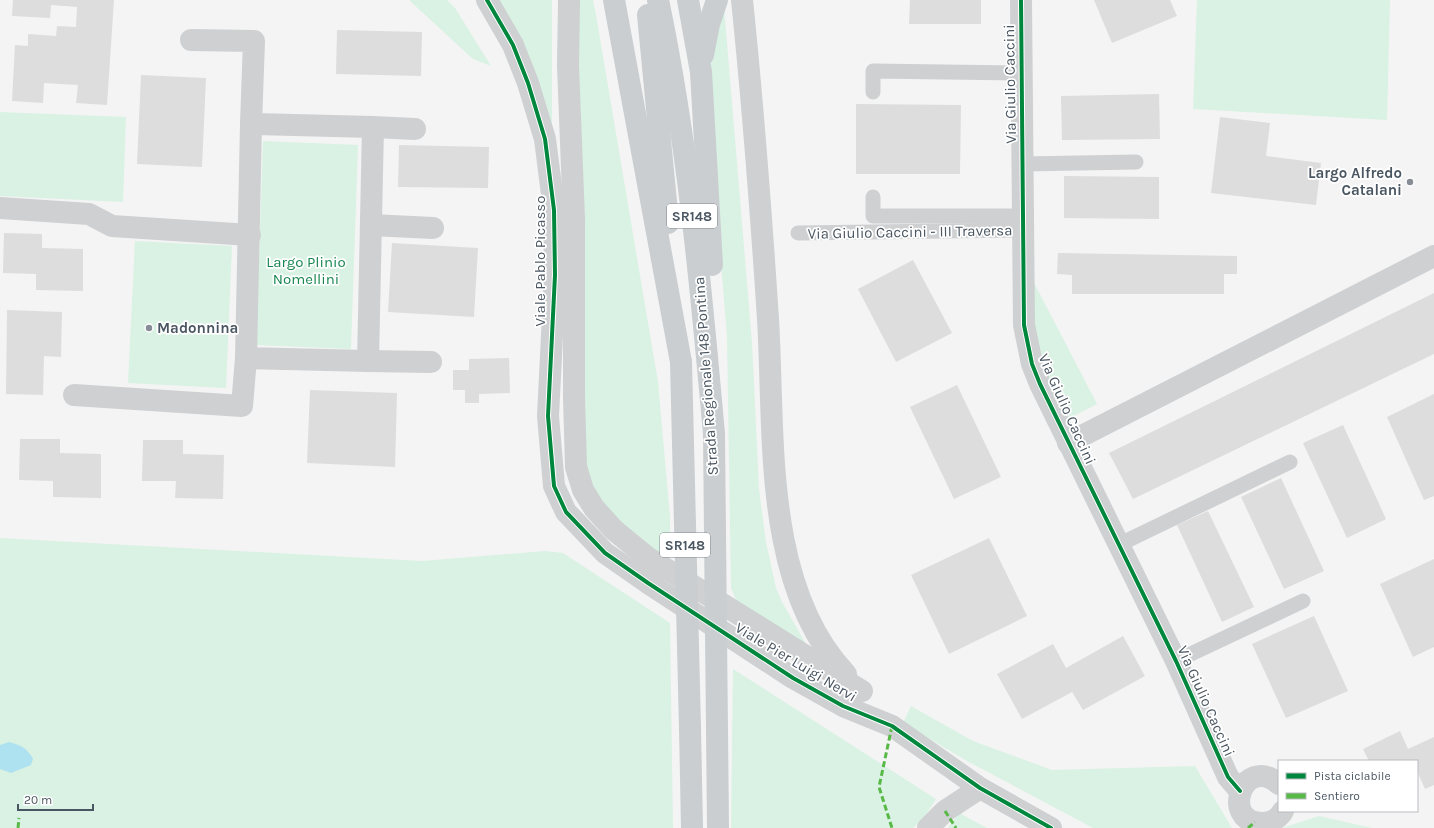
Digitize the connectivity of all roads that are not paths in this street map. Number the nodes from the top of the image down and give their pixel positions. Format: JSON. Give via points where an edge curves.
{"nodes":[{"id":1,"x":487,"y":0,"type":"edge"},
{"id":2,"x":569,"y":0,"type":"edge"},
{"id":3,"x":614,"y":0,"type":"edge"},
{"id":4,"x":647,"y":0,"type":"edge"},
{"id":5,"x":658,"y":0,"type":"edge"},
{"id":6,"x":688,"y":0,"type":"edge"},
{"id":7,"x":717,"y":0,"type":"edge"},
{"id":8,"x":742,"y":0,"type":"edge"},
{"id":9,"x":1021,"y":9,"type":"edge"},
{"id":10,"x":191,"y":40,"type":"dead end"},
{"id":11,"x":701,"y":72,"type":"junction"},
{"id":12,"x":1021,"y":73,"type":"junction"},
{"id":13,"x":873,"y":92,"type":"dead end"},
{"id":14,"x":251,"y":124,"type":"junction"},
{"id":15,"x":373,"y":127,"type":"junction"},
{"id":16,"x":415,"y":129,"type":"dead end"},
{"id":17,"x":1136,"y":162,"type":"dead end"},
{"id":18,"x":1023,"y":164,"type":"junction"},
{"id":19,"x":873,"y":197,"type":"dead end"},
{"id":20,"x":0,"y":208,"type":"edge"},
{"id":21,"x":1023,"y":223,"type":"junction"},
{"id":22,"x":371,"y":224,"type":"junction"},
{"id":23,"x":433,"y":228,"type":"dead end"},
{"id":24,"x":798,"y":233,"type":"dead end"},
{"id":25,"x":250,"y":235,"type":"junction"},
{"id":26,"x":1434,"y":256,"type":"edge"},
{"id":27,"x":246,"y":358,"type":"junction"},
{"id":28,"x":368,"y":361,"type":"junction"},
{"id":29,"x":430,"y":362,"type":"dead end"},
{"id":30,"x":681,"y":362,"type":"junction"},
{"id":31,"x":74,"y":395,"type":"dead end"},
{"id":32,"x":714,"y":434,"type":"junction"},
{"id":33,"x":1068,"y":443,"type":"junction"},
{"id":34,"x":1290,"y":462,"type":"dead end"},
{"id":35,"x":554,"y":486,"type":"joint"},
{"id":36,"x":1118,"y":545,"type":"junction"},
{"id":37,"x":1303,"y":601,"type":"dead end"},
{"id":38,"x":1176,"y":661,"type":"junction"},
{"id":39,"x":862,"y":691,"type":"junction"},
{"id":40,"x":892,"y":726,"type":"junction"},
{"id":41,"x":1278,"y":783,"type":"edge"},
{"id":42,"x":980,"y":788,"type":"junction"},
{"id":43,"x":1240,"y":791,"type":"junction"},
{"id":44,"x":1282,"y":812,"type":"edge"},
{"id":45,"x":692,"y":828,"type":"edge"},
{"id":46,"x":718,"y":828,"type":"edge"},
{"id":47,"x":928,"y":828,"type":"edge"},
{"id":48,"x":1051,"y":828,"type":"edge"}],
"edges":[{"from":1,"to":35,"type":"street","name":"Viale Pablo Picasso","via":[[514,45],[546,147],[554,210],[555,275],[548,416]]},
{"from":2,"to":39,"type":"street","via":[[568,66],[574,220],[574,398],[576,467],[583,490],[594,508],[614,530],[647,557]]},
{"from":3,"to":30,"type":"main road"},
{"from":4,"to":30,"type":"main road","name":"Strada Regionale 148 Pontina","number":"SR148"},
{"from":5,"to":32,"type":"main road","name":"Strada Regionale 148 Pontina","number":"SR148","via":[[667,44],[698,253]]},
{"from":6,"to":11,"type":"main road"},
{"from":7,"to":11,"type":"main road","via":[[709,24]]},
{"from":8,"to":39,"type":"street","via":[[768,319],[775,471],[781,520],[790,569],[804,608],[818,636],[837,664]]},
{"from":9,"to":12,"type":"street","name":"Via Giulio Caccini"},
{"from":10,"to":14,"type":"street","via":[[254,41]]},
{"from":11,"to":32,"type":"main road","via":[[716,329]]},
{"from":12,"to":13,"type":"lane","via":[[873,71]]},
{"from":12,"to":18,"type":"street","name":"Via Giulio Caccini"},
{"from":14,"to":15,"type":"street"},
{"from":14,"to":25,"type":"street"},
{"from":15,"to":16,"type":"street"},
{"from":15,"to":22,"type":"street"},
{"from":17,"to":18,"type":"lane"},
{"from":18,"to":21,"type":"street","name":"Via Giulio Caccini"},
{"from":19,"to":21,"type":"lane","via":[[873,216]]},
{"from":20,"to":25,"type":"street","via":[[89,214],[112,226]]},
{"from":21,"to":24,"type":"lane","name":"Via Giulio Caccini - III Traversa"},
{"from":21,"to":33,"type":"street","name":"Via Giulio Caccini","via":[[1024,325],[1027,346],[1040,384]]},
{"from":22,"to":23,"type":"street"},
{"from":22,"to":28,"type":"street"},
{"from":25,"to":27,"type":"street"},
{"from":26,"to":33,"type":"street"},
{"from":27,"to":28,"type":"street"},
{"from":27,"to":31,"type":"street","via":[[242,406]]},
{"from":28,"to":29,"type":"street"},
{"from":30,"to":45,"type":"main road","name":"Strada Regionale 148 Pontina","number":"SR148","bridge":true},
{"from":32,"to":46,"type":"main road","name":"Strada Regionale 148 Pontina","number":"SR148","bridge":true},
{"from":33,"to":36,"type":"street","name":"Via Giulio Caccini"},
{"from":34,"to":36,"type":"lane"},
{"from":35,"to":40,"type":"street","name":"Viale Pier Luigi Nervi","via":[[566,512],[583,531],[605,553],[648,584],[799,681],[843,706]]},
{"from":36,"to":38,"type":"street","name":"Via Giulio Caccini"},
{"from":37,"to":38,"type":"lane"},
{"from":38,"to":43,"type":"street","name":"Via Giulio Caccini","via":[[1228,777]]},
{"from":39,"to":40,"type":"street"},
{"from":40,"to":42,"type":"street","name":"Viale Pier Luigi Nervi"},
{"from":41,"to":43,"type":"street","via":[[1266,776],[1258,776],[1244,784]]},
{"from":42,"to":47,"type":"street","via":[[945,811]]},
{"from":42,"to":48,"type":"street","name":"Viale Pier Luigi Nervi"},
{"from":43,"to":44,"type":"street","via":[[1240,807],[1249,820],[1262,824],[1276,819]]}]}
